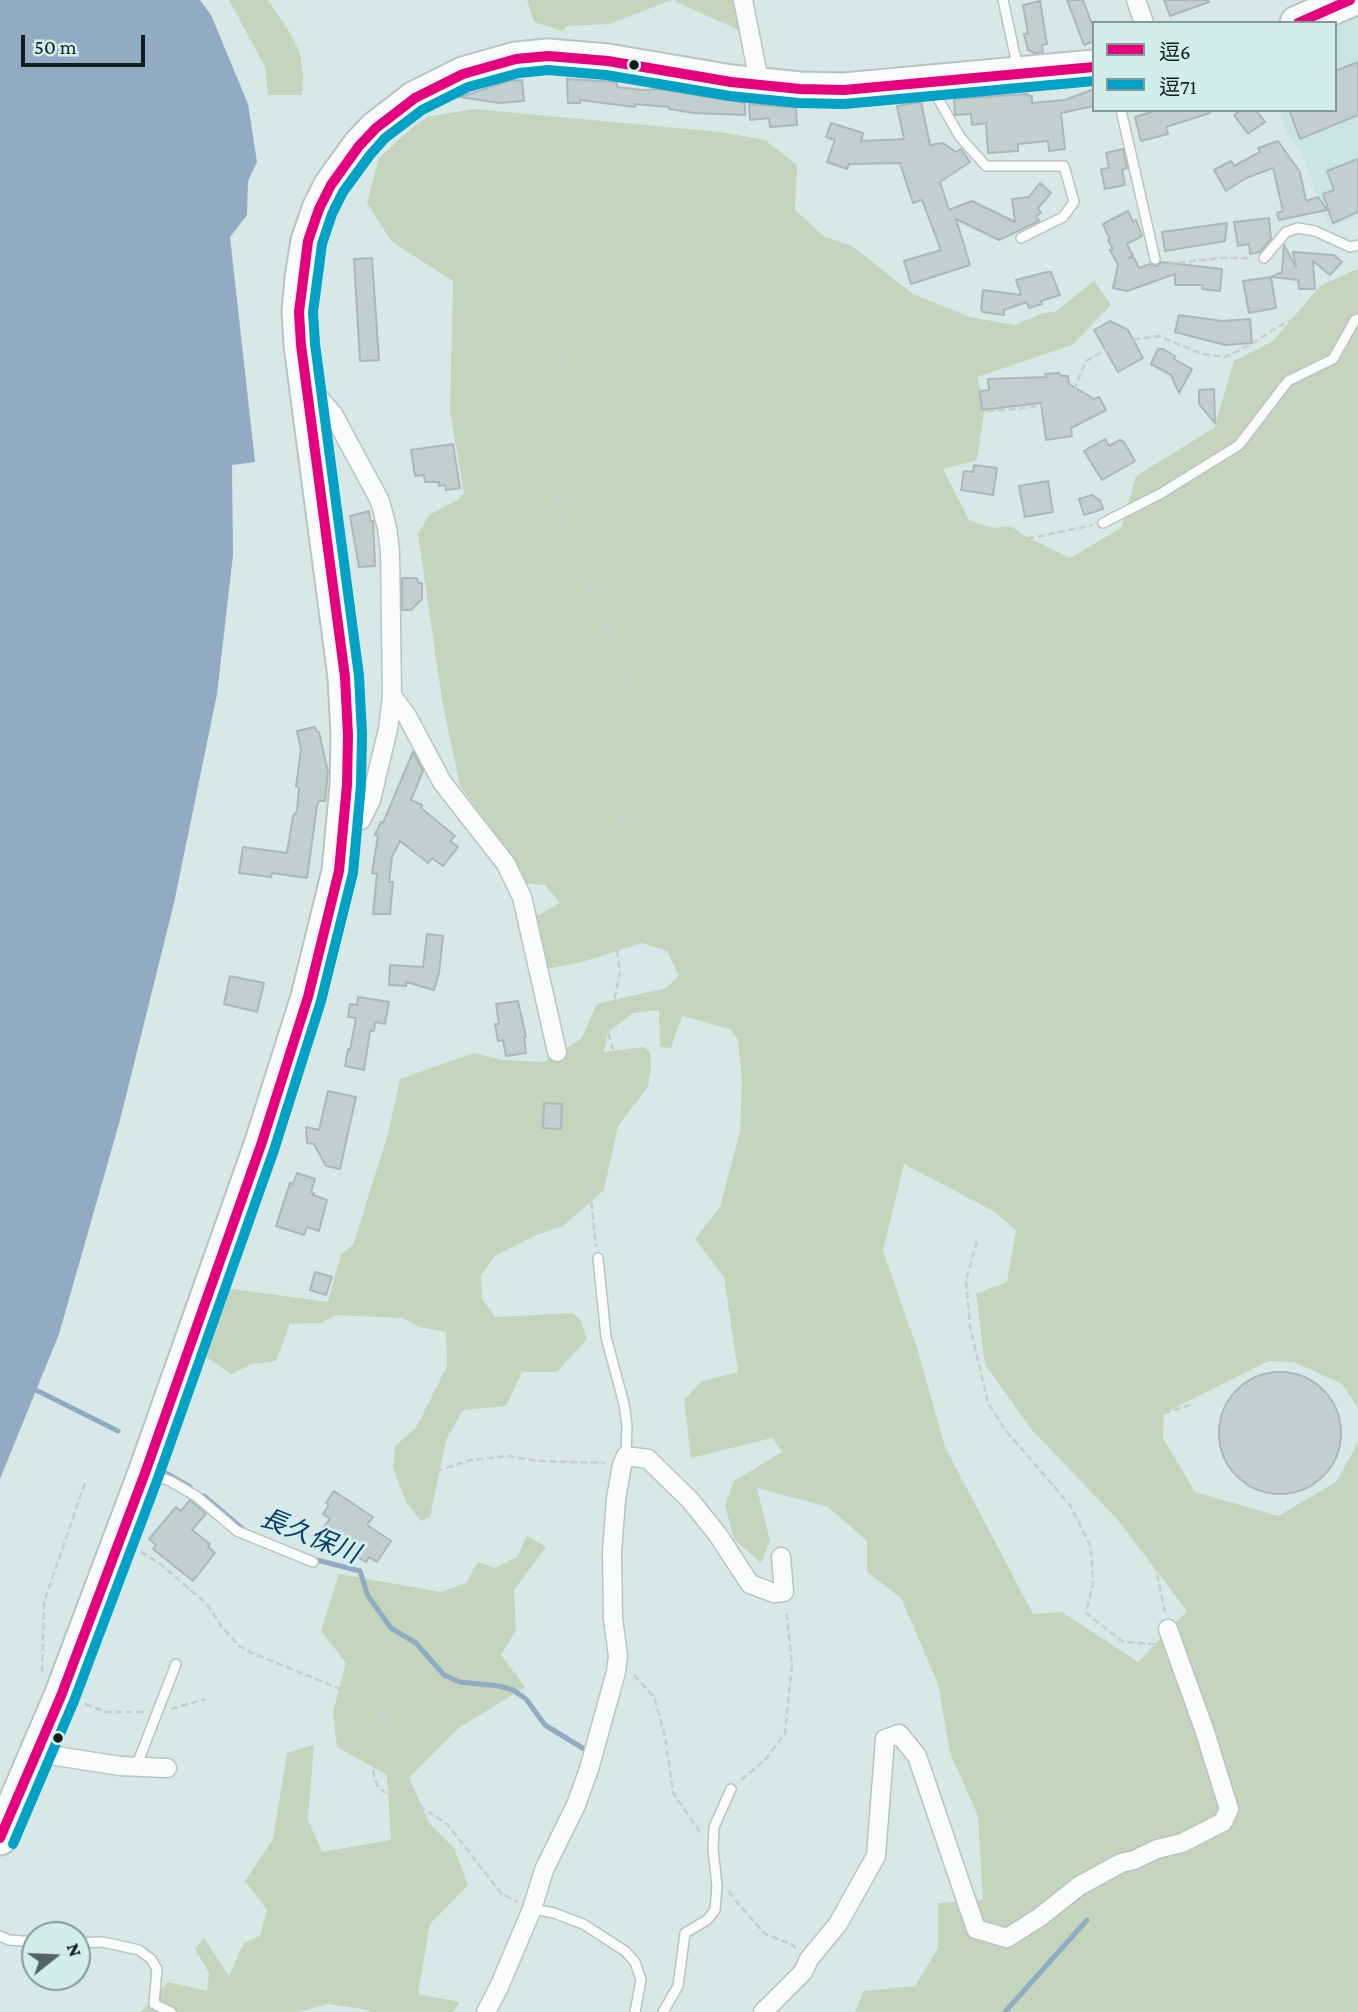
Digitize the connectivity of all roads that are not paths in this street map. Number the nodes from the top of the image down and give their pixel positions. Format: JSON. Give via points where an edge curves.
{"nodes":[{"id":1,"x":743,"y":0,"type":"edge"},
{"id":2,"x":1003,"y":0,"type":"edge"},
{"id":3,"x":1136,"y":0,"type":"edge"},
{"id":4,"x":1350,"y":0,"type":"edge"},
{"id":5,"x":1143,"y":21,"type":"edge"},
{"id":6,"x":1302,"y":21,"type":"edge"},
{"id":7,"x":1092,"y":67,"type":"edge"},
{"id":8,"x":1019,"y":74,"type":"junction"},
{"id":9,"x":929,"y":83,"type":"junction"},
{"id":10,"x":760,"y":86,"type":"junction"},
{"id":11,"x":1121,"y":112,"type":"edge"},
{"id":12,"x":1021,"y":238,"type":"dead end"},
{"id":13,"x":1358,"y":245,"type":"edge"},
{"id":14,"x":1264,"y":258,"type":"road end"},
{"id":15,"x":1155,"y":259,"type":"road end"},
{"id":16,"x":1358,"y":319,"type":"edge"},
{"id":17,"x":305,"y":382,"type":"junction"},
{"id":18,"x":1103,"y":523,"type":"road end"},
{"id":19,"x":392,"y":696,"type":"junction"},
{"id":20,"x":345,"y":821,"type":"junction"},
{"id":21,"x":557,"y":1052,"type":"road end"},
{"id":22,"x":598,"y":1258,"type":"road end"},
{"id":23,"x":624,"y":1461,"type":"junction"},
{"id":24,"x":145,"y":1473,"type":"junction"},
{"id":25,"x":781,"y":1557,"type":"dead end"},
{"id":26,"x":313,"y":1562,"type":"dead end"},
{"id":27,"x":1171,"y":1637,"type":"road end"},
{"id":28,"x":176,"y":1664,"type":"dead end"},
{"id":29,"x":37,"y":1754,"type":"junction"},
{"id":30,"x":136,"y":1767,"type":"junction"},
{"id":31,"x":167,"y":1768,"type":"dead end"},
{"id":32,"x":731,"y":1789,"type":"road end"},
{"id":33,"x":0,"y":1838,"type":"edge"},
{"id":34,"x":532,"y":1909,"type":"junction"},
{"id":35,"x":0,"y":1936,"type":"edge"},
{"id":36,"x":21,"y":1941,"type":"edge"},
{"id":37,"x":91,"y":1942,"type":"edge"},
{"id":38,"x":171,"y":2012,"type":"edge"},
{"id":39,"x":486,"y":2012,"type":"edge"},
{"id":40,"x":635,"y":2012,"type":"edge"},
{"id":41,"x":663,"y":2012,"type":"edge"},
{"id":42,"x":763,"y":2012,"type":"edge"}],
"edges":[{"from":1,"to":10,"type":"street"},
{"from":2,"to":8,"type":"lane"},
{"from":3,"to":5,"type":"street"},
{"from":4,"to":6,"type":"highway"},
{"from":7,"to":8,"type":"highway"},
{"from":8,"to":9,"type":"highway"},
{"from":9,"to":10,"type":"highway","via":[[844,90]]},
{"from":9,"to":12,"type":"lane","via":[[960,137],[986,166],[1064,166],[1074,202],[1063,217]]},
{"from":10,"to":17,"type":"highway","via":[[608,61],[535,56],[463,74],[415,98],[359,146],[319,209],[308,241],[299,312]]},
{"from":11,"to":15,"type":"lane"},
{"from":13,"to":14,"type":"lane","via":[[1350,247],[1298,228],[1286,232]]},
{"from":16,"to":18,"type":"lane","via":[[1333,359],[1288,381],[1239,444],[1160,494]]},
{"from":17,"to":19,"type":"street","via":[[332,414],[380,501],[387,528]]},
{"from":17,"to":20,"type":"highway","via":[[345,677]]},
{"from":19,"to":20,"type":"street","via":[[371,800],[361,820]]},
{"from":19,"to":21,"type":"street","via":[[442,782],[506,864],[522,897]]},
{"from":20,"to":24,"type":"highway","via":[[329,919],[287,1069]]},
{"from":22,"to":23,"type":"lane","via":[[606,1337],[627,1424]]},
{"from":23,"to":25,"type":"street","via":[[648,1459],[690,1500],[750,1584],[784,1592]]},
{"from":23,"to":34,"type":"street","via":[[612,1553],[618,1656],[589,1769],[544,1870]]},
{"from":24,"to":26,"type":"lane","via":[[196,1496],[237,1531]]},
{"from":24,"to":29,"type":"highway","via":[[120,1540],[51,1687]]},
{"from":27,"to":42,"type":"street","via":[[1229,1809],[1223,1822],[1182,1843],[1121,1863],[1079,1886],[1007,1938],[976,1928],[918,1756],[899,1734],[885,1739],[876,1856],[838,1924],[803,1972]]},
{"from":28,"to":30,"type":"lane"},
{"from":29,"to":30,"type":"street"},
{"from":29,"to":33,"type":"highway"},
{"from":30,"to":31,"type":"street"},
{"from":32,"to":41,"type":"lane","via":[[714,1827],[715,1910],[685,1933],[678,1986]]},
{"from":34,"to":39,"type":"street"},
{"from":34,"to":40,"type":"lane","via":[[583,1924],[625,1951],[641,1980]]},
{"from":35,"to":36,"type":"lane"},
{"from":37,"to":38,"type":"lane","via":[[139,1950],[150,1959],[157,1969],[154,2004]]}]}
